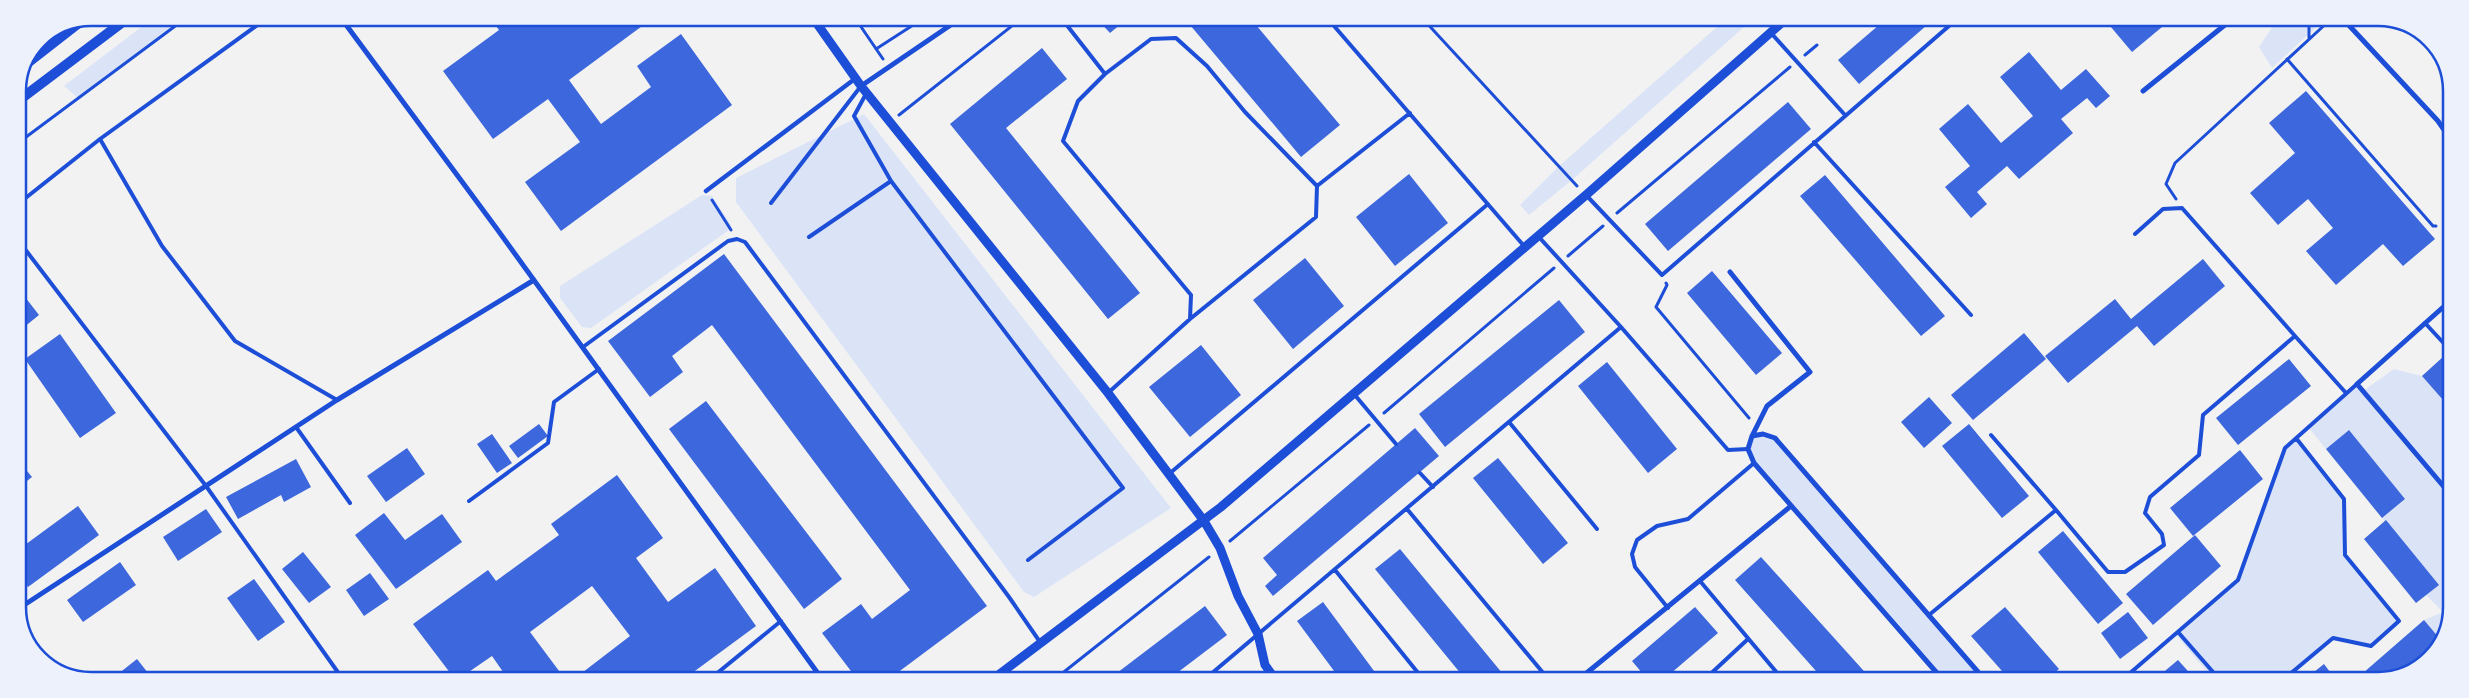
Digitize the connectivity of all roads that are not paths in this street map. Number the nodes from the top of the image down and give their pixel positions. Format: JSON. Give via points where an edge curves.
{"nodes":[{"id":1,"x":117,"y":26,"type":"edge"},
{"id":2,"x":256,"y":26,"type":"edge"},
{"id":3,"x":347,"y":26,"type":"edge"},
{"id":4,"x":819,"y":26,"type":"edge"},
{"id":5,"x":948,"y":26,"type":"edge"},
{"id":6,"x":1068,"y":26,"type":"edge"},
{"id":7,"x":1334,"y":26,"type":"edge"},
{"id":8,"x":1778,"y":26,"type":"edge"},
{"id":9,"x":1950,"y":26,"type":"edge"},
{"id":10,"x":2224,"y":26,"type":"edge"},
{"id":11,"x":2350,"y":26,"type":"edge"},
{"id":12,"x":70,"y":30,"type":"edge"},
{"id":13,"x":1771,"y":32,"type":"junction"},
{"id":14,"x":36,"y":56,"type":"edge"},
{"id":15,"x":1105,"y":74,"type":"junction"},
{"id":16,"x":852,"y":81,"type":"dead end"},
{"id":17,"x":864,"y":89,"type":"junction"},
{"id":18,"x":2143,"y":92,"type":"dead end"},
{"id":19,"x":26,"y":95,"type":"edge"},
{"id":20,"x":1410,"y":112,"type":"junction"},
{"id":21,"x":1845,"y":115,"type":"junction"},
{"id":22,"x":2443,"y":128,"type":"edge"},
{"id":23,"x":100,"y":138,"type":"junction"},
{"id":24,"x":1814,"y":142,"type":"junction"},
{"id":25,"x":891,"y":181,"type":"junction"},
{"id":26,"x":1316,"y":186,"type":"junction"},
{"id":27,"x":706,"y":191,"type":"road end"},
{"id":28,"x":1586,"y":195,"type":"junction"},
{"id":29,"x":26,"y":198,"type":"edge"},
{"id":30,"x":771,"y":203,"type":"dead end"},
{"id":31,"x":1488,"y":204,"type":"junction"},
{"id":32,"x":2135,"y":234,"type":"dead end"},
{"id":33,"x":1538,"y":236,"type":"junction"},
{"id":34,"x":809,"y":237,"type":"dead end"},
{"id":35,"x":1525,"y":247,"type":"junction"},
{"id":36,"x":26,"y":250,"type":"edge"},
{"id":37,"x":1730,"y":272,"type":"dead end"},
{"id":38,"x":534,"y":280,"type":"junction"},
{"id":39,"x":2443,"y":307,"type":"edge"},
{"id":40,"x":1970,"y":315,"type":"dead end"},
{"id":41,"x":1190,"y":319,"type":"junction"},
{"id":42,"x":2426,"y":323,"type":"junction"},
{"id":43,"x":1621,"y":327,"type":"junction"},
{"id":44,"x":2295,"y":336,"type":"junction"},
{"id":45,"x":2443,"y":342,"type":"edge"},
{"id":46,"x":583,"y":347,"type":"junction"},
{"id":47,"x":599,"y":369,"type":"junction"},
{"id":48,"x":2357,"y":384,"type":"junction"},
{"id":49,"x":2346,"y":393,"type":"junction"},
{"id":50,"x":1108,"y":394,"type":"junction"},
{"id":51,"x":1354,"y":394,"type":"junction"},
{"id":52,"x":337,"y":400,"type":"junction"},
{"id":53,"x":1510,"y":422,"type":"junction"},
{"id":54,"x":296,"y":427,"type":"junction"},
{"id":55,"x":1991,"y":435,"type":"dead end"},
{"id":56,"x":1752,"y":436,"type":"junction"},
{"id":57,"x":2296,"y":438,"type":"junction"},
{"id":58,"x":1396,"y":444,"type":"dead end"},
{"id":59,"x":1748,"y":449,"type":"junction"},
{"id":60,"x":1754,"y":464,"type":"junction"},
{"id":61,"x":1420,"y":472,"type":"dead end"},
{"id":62,"x":1169,"y":474,"type":"junction"},
{"id":63,"x":206,"y":486,"type":"junction"},
{"id":64,"x":2443,"y":486,"type":"edge"},
{"id":65,"x":1433,"y":488,"type":"junction"},
{"id":66,"x":469,"y":502,"type":"dead end"},
{"id":67,"x":350,"y":503,"type":"dead end"},
{"id":68,"x":1791,"y":506,"type":"junction"},
{"id":69,"x":1407,"y":509,"type":"junction"},
{"id":70,"x":2056,"y":510,"type":"junction"},
{"id":71,"x":1204,"y":521,"type":"junction"},
{"id":72,"x":1597,"y":529,"type":"dead end"},
{"id":73,"x":1028,"y":560,"type":"dead end"},
{"id":74,"x":1336,"y":570,"type":"junction"},
{"id":75,"x":1700,"y":581,"type":"junction"},
{"id":76,"x":26,"y":604,"type":"edge"},
{"id":77,"x":1668,"y":608,"type":"junction"},
{"id":78,"x":1929,"y":615,"type":"junction"},
{"id":79,"x":781,"y":621,"type":"junction"},
{"id":80,"x":2178,"y":632,"type":"junction"},
{"id":81,"x":1258,"y":634,"type":"junction"},
{"id":82,"x":1748,"y":639,"type":"junction"},
{"id":83,"x":1041,"y":643,"type":"junction"},
{"id":84,"x":338,"y":672,"type":"edge"},
{"id":85,"x":719,"y":672,"type":"edge"},
{"id":86,"x":817,"y":672,"type":"edge"},
{"id":87,"x":1002,"y":672,"type":"edge"},
{"id":88,"x":1213,"y":672,"type":"edge"},
{"id":89,"x":1270,"y":672,"type":"edge"},
{"id":90,"x":1417,"y":672,"type":"edge"},
{"id":91,"x":1542,"y":672,"type":"edge"},
{"id":92,"x":1588,"y":672,"type":"edge"},
{"id":93,"x":1713,"y":672,"type":"edge"},
{"id":94,"x":1776,"y":672,"type":"edge"},
{"id":95,"x":1936,"y":672,"type":"edge"},
{"id":96,"x":1978,"y":672,"type":"edge"},
{"id":97,"x":2131,"y":672,"type":"edge"},
{"id":98,"x":2213,"y":672,"type":"edge"},
{"id":99,"x":2293,"y":672,"type":"edge"}],
"edges":[{"from":1,"to":19,"type":"main road"},
{"from":2,"to":23,"type":"lane"},
{"from":3,"to":38,"type":"street"},
{"from":4,"to":17,"type":"street"},
{"from":5,"to":17,"type":"street","via":[[890,66]]},
{"from":6,"to":15,"type":"lane"},
{"from":7,"to":20,"type":"lane"},
{"from":8,"to":13,"type":"street"},
{"from":9,"to":21,"type":"lane"},
{"from":10,"to":18,"type":"street"},
{"from":11,"to":22,"type":"street"},
{"from":12,"to":14,"type":"main road"},
{"from":13,"to":21,"type":"lane"},
{"from":13,"to":28,"type":"street"},
{"from":15,"to":26,"type":"lane","via":[[1150,39],[1176,38],[1207,66],[1245,112]]},
{"from":15,"to":41,"type":"lane","via":[[1078,101],[1063,141],[1191,295]]},
{"from":16,"to":27,"type":"street"},
{"from":17,"to":25,"type":"lane","via":[[854,116]]},
{"from":17,"to":30,"type":"lane"},
{"from":17,"to":50,"type":"street"},
{"from":20,"to":26,"type":"lane"},
{"from":20,"to":31,"type":"lane"},
{"from":21,"to":24,"type":"lane"},
{"from":23,"to":29,"type":"lane"},
{"from":23,"to":52,"type":"lane","via":[[162,246],[235,341]]},
{"from":24,"to":28,"type":"lane","via":[[1662,275]]},
{"from":24,"to":40,"type":"lane"},
{"from":25,"to":34,"type":"lane"},
{"from":25,"to":73,"type":"lane","via":[[1123,488]]},
{"from":26,"to":41,"type":"lane","via":[[1316,217]]},
{"from":28,"to":33,"type":"street"},
{"from":31,"to":35,"type":"lane"},
{"from":31,"to":62,"type":"lane"},
{"from":32,"to":44,"type":"lane","via":[[2163,209],[2182,208]]},
{"from":33,"to":35,"type":"street"},
{"from":33,"to":43,"type":"lane"},
{"from":35,"to":51,"type":"street"},
{"from":36,"to":63,"type":"lane"},
{"from":37,"to":56,"type":"street","via":[[1810,372],[1767,406]]},
{"from":38,"to":46,"type":"street"},
{"from":38,"to":52,"type":"street"},
{"from":39,"to":42,"type":"street"},
{"from":41,"to":50,"type":"lane"},
{"from":42,"to":45,"type":"lane"},
{"from":42,"to":48,"type":"street"},
{"from":43,"to":53,"type":"lane"},
{"from":43,"to":59,"type":"lane","via":[[1728,450]]},
{"from":44,"to":49,"type":"lane"},
{"from":44,"to":70,"type":"lane","via":[[2203,415],[2199,455],[2150,497],[2145,513],[2162,534],[2164,545],[2125,572],[2108,572]]},
{"from":46,"to":47,"type":"street"},
{"from":46,"to":83,"type":"lane","via":[[728,241],[746,242]]},
{"from":47,"to":66,"type":"lane","via":[[554,402],[548,443]]},
{"from":47,"to":79,"type":"street"},
{"from":48,"to":49,"type":"lane"},
{"from":48,"to":64,"type":"street"},
{"from":49,"to":57,"type":"lane"},
{"from":50,"to":62,"type":"street"},
{"from":51,"to":58,"type":"lane"},
{"from":51,"to":71,"type":"street"},
{"from":52,"to":54,"type":"street"},
{"from":53,"to":65,"type":"lane"},
{"from":53,"to":72,"type":"lane"},
{"from":54,"to":63,"type":"street"},
{"from":54,"to":67,"type":"lane"},
{"from":55,"to":70,"type":"lane"},
{"from":56,"to":59,"type":"street"},
{"from":56,"to":78,"type":"street","via":[[1763,434],[1775,438]]},
{"from":57,"to":80,"type":"lane","via":[[2285,448],[2238,580]]},
{"from":57,"to":99,"type":"lane","via":[[2344,499],[2345,555],[2399,622],[2370,646],[2333,638]]},
{"from":59,"to":60,"type":"street"},
{"from":60,"to":68,"type":"street"},
{"from":60,"to":77,"type":"lane","via":[[1688,519],[1658,526],[1637,540],[1632,554],[1635,567]]},
{"from":61,"to":65,"type":"lane"},
{"from":62,"to":71,"type":"street"},
{"from":63,"to":76,"type":"street"},
{"from":63,"to":84,"type":"lane"},
{"from":65,"to":69,"type":"lane"},
{"from":68,"to":75,"type":"street"},
{"from":68,"to":95,"type":"street"},
{"from":69,"to":74,"type":"lane"},
{"from":69,"to":91,"type":"lane"},
{"from":70,"to":78,"type":"lane"},
{"from":71,"to":81,"type":"street","via":[[1220,548],[1238,596]]},
{"from":71,"to":83,"type":"street"},
{"from":74,"to":81,"type":"lane"},
{"from":74,"to":90,"type":"lane"},
{"from":75,"to":77,"type":"street"},
{"from":75,"to":82,"type":"lane"},
{"from":77,"to":92,"type":"street"},
{"from":78,"to":96,"type":"street"},
{"from":79,"to":85,"type":"lane"},
{"from":79,"to":86,"type":"street"},
{"from":80,"to":97,"type":"lane"},
{"from":80,"to":98,"type":"lane"},
{"from":81,"to":88,"type":"lane"},
{"from":81,"to":89,"type":"street","via":[[1264,664]]},
{"from":82,"to":93,"type":"lane"},
{"from":82,"to":94,"type":"lane"},
{"from":83,"to":87,"type":"street"}]}
